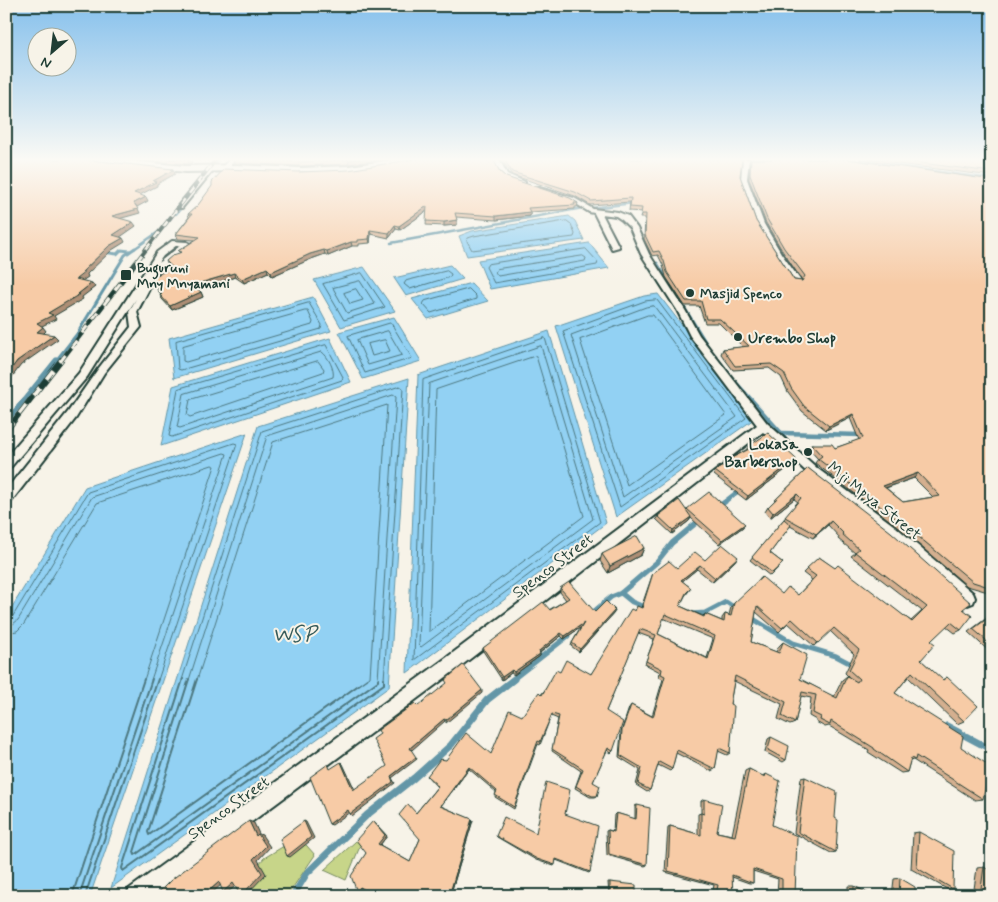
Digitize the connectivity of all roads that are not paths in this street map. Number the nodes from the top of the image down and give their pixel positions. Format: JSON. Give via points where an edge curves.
{"nodes":[{"id":1,"x":186,"y":201,"type":"edge"},
{"id":2,"x":575,"y":201,"type":"edge"},
{"id":3,"x":752,"y":201,"type":"edge"},
{"id":4,"x":180,"y":207,"type":"dead end"},
{"id":5,"x":597,"y":212,"type":"junction"},
{"id":6,"x":615,"y":247,"type":"dead end"},
{"id":7,"x":797,"y":280,"type":"edge"},
{"id":8,"x":763,"y":426,"type":"junction"},
{"id":9,"x":6,"y":465,"type":"edge"},
{"id":10,"x":6,"y":499,"type":"edge"},
{"id":11,"x":968,"y":598,"type":"edge"},
{"id":12,"x":136,"y":896,"type":"edge"}],
"edges":[{"from":1,"to":4,"type":"street"},
{"from":2,"to":5,"type":"street"},
{"from":3,"to":7,"type":"street","via":[[760,224]]},
{"from":5,"to":6,"type":"street"},
{"from":5,"to":8,"type":"street","via":[[626,218],[695,336]]},
{"from":8,"to":11,"type":"street","name":"Mji Mpya Street"},
{"from":8,"to":12,"type":"street","name":"Spenco Street","via":[[626,532]]},
{"from":9,"to":10,"type":"street","via":[[83,375],[160,254],[175,243],[187,244],[156,269],[133,312],[136,327]]}]}
